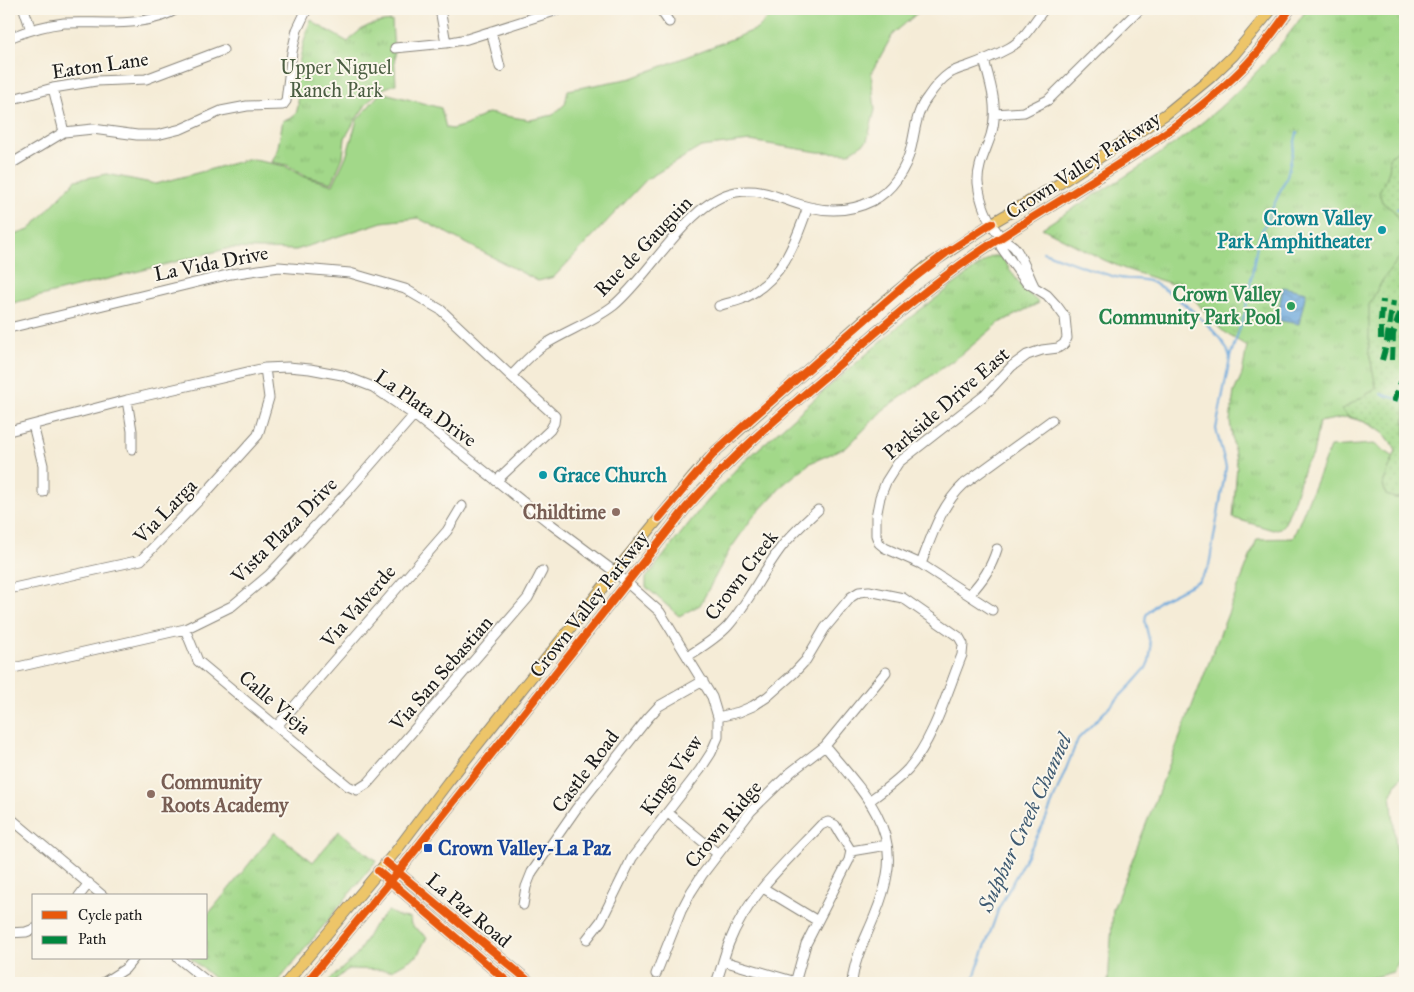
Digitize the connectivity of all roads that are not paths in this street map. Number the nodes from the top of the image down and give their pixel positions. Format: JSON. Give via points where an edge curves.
{"nodes":[{"id":1,"x":24,"y":9,"type":"edge"},
{"id":2,"x":177,"y":9,"type":"edge"},
{"id":3,"x":306,"y":9,"type":"edge"},
{"id":4,"x":440,"y":9,"type":"edge"},
{"id":5,"x":558,"y":9,"type":"edge"},
{"id":6,"x":660,"y":9,"type":"edge"},
{"id":7,"x":1044,"y":9,"type":"edge"},
{"id":8,"x":1140,"y":9,"type":"edge"},
{"id":9,"x":1272,"y":9,"type":"edge"},
{"id":10,"x":1290,"y":9,"type":"edge"},
{"id":11,"x":668,"y":22,"type":"dead end"},
{"id":12,"x":31,"y":30,"type":"junction"},
{"id":13,"x":491,"y":31,"type":"junction"},
{"id":14,"x":9,"y":38,"type":"edge"},
{"id":15,"x":446,"y":43,"type":"junction"},
{"id":16,"x":395,"y":48,"type":"dead end"},
{"id":17,"x":223,"y":50,"type":"dead end"},
{"id":18,"x":984,"y":60,"type":"junction"},
{"id":19,"x":500,"y":67,"type":"dead end"},
{"id":20,"x":53,"y":88,"type":"junction"},
{"id":21,"x":9,"y":100,"type":"edge"},
{"id":22,"x":995,"y":114,"type":"junction"},
{"id":23,"x":64,"y":132,"type":"junction"},
{"id":24,"x":9,"y":165,"type":"edge"},
{"id":25,"x":808,"y":207,"type":"junction"},
{"id":26,"x":992,"y":223,"type":"junction"},
{"id":27,"x":1001,"y":238,"type":"junction"},
{"id":28,"x":719,"y":306,"type":"dead end"},
{"id":29,"x":9,"y":328,"type":"edge"},
{"id":30,"x":265,"y":368,"type":"junction"},
{"id":31,"x":511,"y":376,"type":"junction"},
{"id":32,"x":127,"y":400,"type":"junction"},
{"id":33,"x":414,"y":415,"type":"junction"},
{"id":34,"x":1052,"y":420,"type":"dead end"},
{"id":35,"x":33,"y":425,"type":"junction"},
{"id":36,"x":9,"y":431,"type":"edge"},
{"id":37,"x":132,"y":449,"type":"dead end"},
{"id":38,"x":496,"y":480,"type":"junction"},
{"id":39,"x":43,"y":492,"type":"dead end"},
{"id":40,"x":462,"y":506,"type":"dead end"},
{"id":41,"x":818,"y":510,"type":"dead end"},
{"id":42,"x":997,"y":549,"type":"dead end"},
{"id":43,"x":920,"y":564,"type":"junction"},
{"id":44,"x":542,"y":571,"type":"dead end"},
{"id":45,"x":615,"y":572,"type":"junction"},
{"id":46,"x":628,"y":582,"type":"junction"},
{"id":47,"x":9,"y":588,"type":"edge"},
{"id":48,"x":969,"y":595,"type":"junction"},
{"id":49,"x":992,"y":610,"type":"dead end"},
{"id":50,"x":185,"y":629,"type":"junction"},
{"id":51,"x":688,"y":656,"type":"junction"},
{"id":52,"x":9,"y":668,"type":"edge"},
{"id":53,"x":886,"y":672,"type":"dead end"},
{"id":54,"x":703,"y":681,"type":"junction"},
{"id":55,"x":718,"y":717,"type":"junction"},
{"id":56,"x":277,"y":726,"type":"junction"},
{"id":57,"x":825,"y":746,"type":"junction"},
{"id":58,"x":357,"y":790,"type":"joint"},
{"id":59,"x":869,"y":801,"type":"junction"},
{"id":60,"x":668,"y":813,"type":"junction"},
{"id":61,"x":9,"y":817,"type":"edge"},
{"id":62,"x":887,"y":845,"type":"junction"},
{"id":63,"x":851,"y":851,"type":"junction"},
{"id":64,"x":718,"y":854,"type":"junction"},
{"id":65,"x":386,"y":862,"type":"junction"},
{"id":66,"x":378,"y":871,"type":"junction"},
{"id":67,"x":398,"y":872,"type":"junction"},
{"id":68,"x":390,"y":882,"type":"junction"},
{"id":69,"x":89,"y":884,"type":"junction"},
{"id":70,"x":763,"y":888,"type":"junction"},
{"id":71,"x":81,"y":894,"type":"edge"},
{"id":72,"x":101,"y":894,"type":"edge"},
{"id":73,"x":523,"y":905,"type":"dead end"},
{"id":74,"x":816,"y":920,"type":"junction"},
{"id":75,"x":32,"y":930,"type":"edge"},
{"id":76,"x":9,"y":934,"type":"edge"},
{"id":77,"x":587,"y":940,"type":"dead end"},
{"id":78,"x":132,"y":960,"type":"edge"},
{"id":79,"x":181,"y":960,"type":"edge"},
{"id":80,"x":723,"y":961,"type":"junction"},
{"id":81,"x":656,"y":974,"type":"dead end"},
{"id":82,"x":796,"y":982,"type":"edge"},
{"id":83,"x":104,"y":983,"type":"edge"},
{"id":84,"x":210,"y":983,"type":"edge"},
{"id":85,"x":286,"y":983,"type":"edge"},
{"id":86,"x":306,"y":983,"type":"edge"},
{"id":87,"x":509,"y":983,"type":"edge"},
{"id":88,"x":531,"y":983,"type":"edge"},
{"id":89,"x":716,"y":983,"type":"edge"},
{"id":90,"x":852,"y":983,"type":"edge"}],
"edges":[{"from":1,"to":12,"type":"street"},
{"from":2,"to":12,"type":"street","via":[[145,20],[111,24],[63,23]]},
{"from":3,"to":23,"type":"street","via":[[297,30],[283,105],[221,111],[181,129],[157,135],[93,129]]},
{"from":4,"to":15,"type":"street"},
{"from":5,"to":13,"type":"street"},
{"from":6,"to":11,"type":"street"},
{"from":7,"to":18,"type":"street","name":"Rue de Gauguin","via":[[1023,38],[1011,48]]},
{"from":8,"to":22,"type":"street","via":[[1048,100],[1024,112]]},
{"from":9,"to":26,"type":"main road","name":"Crown Valley Parkway","via":[[1233,56],[1166,114],[1059,184]]},
{"from":10,"to":27,"type":"main road","name":"Crown Valley Parkway","via":[[1243,68],[1192,113],[1126,160]]},
{"from":12,"to":14,"type":"street"},
{"from":13,"to":15,"type":"street"},
{"from":13,"to":19,"type":"street"},
{"from":15,"to":16,"type":"street"},
{"from":17,"to":20,"type":"street","name":"Eaton Lane","via":[[146,79],[96,81]]},
{"from":18,"to":22,"type":"street"},
{"from":18,"to":25,"type":"street","name":"Rue de Gauguin","via":[[950,73],[925,100],[905,164],[889,189],[873,201],[852,208]]},
{"from":20,"to":21,"type":"street","name":"Eaton Lane"},
{"from":20,"to":23,"type":"street"},
{"from":22,"to":26,"type":"street","via":[[991,135],[981,158],[978,182],[983,206]]},
{"from":23,"to":24,"type":"street"},
{"from":25,"to":28,"type":"street","via":[[784,264],[766,284],[741,299]]},
{"from":25,"to":31,"type":"street","name":"Rue de Gauguin","via":[[762,191],[735,192],[714,200],[696,213],[613,306],[542,346]]},
{"from":26,"to":27,"type":"street"},
{"from":26,"to":45,"type":"main road","name":"Crown Valley Parkway","via":[[906,284],[716,451]]},
{"from":27,"to":43,"type":"street","name":"Parkside Drive East","via":[[1014,247],[1034,286],[1058,306],[1065,317],[1067,338],[1058,348],[1027,355],[1012,366],[978,401],[898,463],[880,497],[876,535],[878,543],[885,548]]},
{"from":27,"to":46,"type":"main road","name":"Crown Valley Parkway","via":[[913,300],[737,454],[686,508]]},
{"from":29,"to":31,"type":"street","name":"La Vida Drive","via":[[231,274],[279,267],[350,273],[405,289],[441,310]]},
{"from":30,"to":32,"type":"street","name":"La Plata Drive"},
{"from":30,"to":33,"type":"street","name":"La Plata Drive","via":[[310,368],[342,375],[373,387]]},
{"from":30,"to":47,"type":"street","name":"Via Larga","via":[[269,398],[258,435],[141,560]]},
{"from":31,"to":38,"type":"street","name":"La Vida Drive","via":[[555,416],[554,423]]},
{"from":32,"to":35,"type":"street","name":"La Plata Drive"},
{"from":32,"to":37,"type":"street"},
{"from":33,"to":38,"type":"street","name":"La Plata Drive"},
{"from":33,"to":50,"type":"street","name":"Vista Plaza Drive","via":[[269,575],[232,606]]},
{"from":34,"to":43,"type":"street","via":[[954,494],[941,512]]},
{"from":35,"to":36,"type":"street","name":"La Plata Drive"},
{"from":35,"to":39,"type":"street","via":[[43,465]]},
{"from":38,"to":45,"type":"street","name":"La Plata Drive"},
{"from":40,"to":56,"type":"street","name":"Via Valverde","via":[[447,531]]},
{"from":41,"to":51,"type":"street","name":"Crown Creek","via":[[782,546],[727,627]]},
{"from":42,"to":48,"type":"street","via":[[984,579]]},
{"from":43,"to":48,"type":"street"},
{"from":44,"to":58,"type":"street","name":"Via San Sebastian","via":[[528,598],[368,783]]},
{"from":45,"to":46,"type":"street","name":"La Plata Drive"},
{"from":45,"to":65,"type":"main road","name":"Crown Valley Parkway"},
{"from":46,"to":51,"type":"street","name":"La Plata Drive","via":[[660,612]]},
{"from":46,"to":67,"type":"main road","name":"Crown Valley Parkway"},
{"from":48,"to":49,"type":"street"},
{"from":50,"to":52,"type":"street","name":"Vista Plaza Drive"},
{"from":50,"to":56,"type":"street","name":"Calle Vieja","via":[[198,660]]},
{"from":51,"to":54,"type":"street","name":"La Plata Drive"},
{"from":53,"to":57,"type":"street","name":"Crown Ridge"},
{"from":54,"to":55,"type":"street","name":"La Plata Drive"},
{"from":54,"to":73,"type":"street","name":"Castle Road","via":[[660,706],[648,718],[576,809],[532,872]]},
{"from":55,"to":59,"type":"street","name":"Kings View","via":[[753,706],[786,680],[806,660],[825,628],[851,597],[869,591],[903,598],[959,637],[963,644],[962,655],[921,751],[894,783]]},
{"from":55,"to":60,"type":"street","name":"Kings View","via":[[718,737],[711,754]]},
{"from":56,"to":58,"type":"street","name":"Calle Vieja"},
{"from":57,"to":59,"type":"street"},
{"from":57,"to":64,"type":"street","name":"Crown Ridge","via":[[791,772],[751,811]]},
{"from":59,"to":62,"type":"street","via":[[884,828]]},
{"from":60,"to":64,"type":"street"},
{"from":60,"to":77,"type":"street","name":"Kings View","via":[[632,858],[602,921]]},
{"from":61,"to":69,"type":"street"},
{"from":62,"to":63,"type":"street"},
{"from":62,"to":90,"type":"street","via":[[888,875],[878,908],[858,953]]},
{"from":63,"to":70,"type":"street","via":[[835,825],[821,824]]},
{"from":63,"to":74,"type":"street","via":[[850,860],[824,911]]},
{"from":64,"to":81,"type":"street","name":"Crown Ridge","via":[[681,911]]},
{"from":65,"to":66,"type":"main road","name":"Crown Valley Parkway"},
{"from":65,"to":67,"type":"main road","name":"La Paz Road"},
{"from":66,"to":68,"type":"main road","name":"La Paz Road"},
{"from":66,"to":85,"type":"main road","name":"Crown Valley Parkway"},
{"from":67,"to":68,"type":"main road","name":"Crown Valley Parkway"},
{"from":67,"to":88,"type":"main road","name":"La Paz Road"},
{"from":68,"to":86,"type":"main road","name":"Crown Valley Parkway"},
{"from":68,"to":87,"type":"main road","name":"La Paz Road"},
{"from":69,"to":71,"type":"street"},
{"from":69,"to":72,"type":"street"},
{"from":70,"to":74,"type":"street"},
{"from":70,"to":80,"type":"street","via":[[736,928]]},
{"from":74,"to":82,"type":"street"},
{"from":75,"to":76,"type":"street"},
{"from":78,"to":83,"type":"street"},
{"from":79,"to":84,"type":"street"},
{"from":80,"to":82,"type":"street"},
{"from":80,"to":89,"type":"street"}]}
